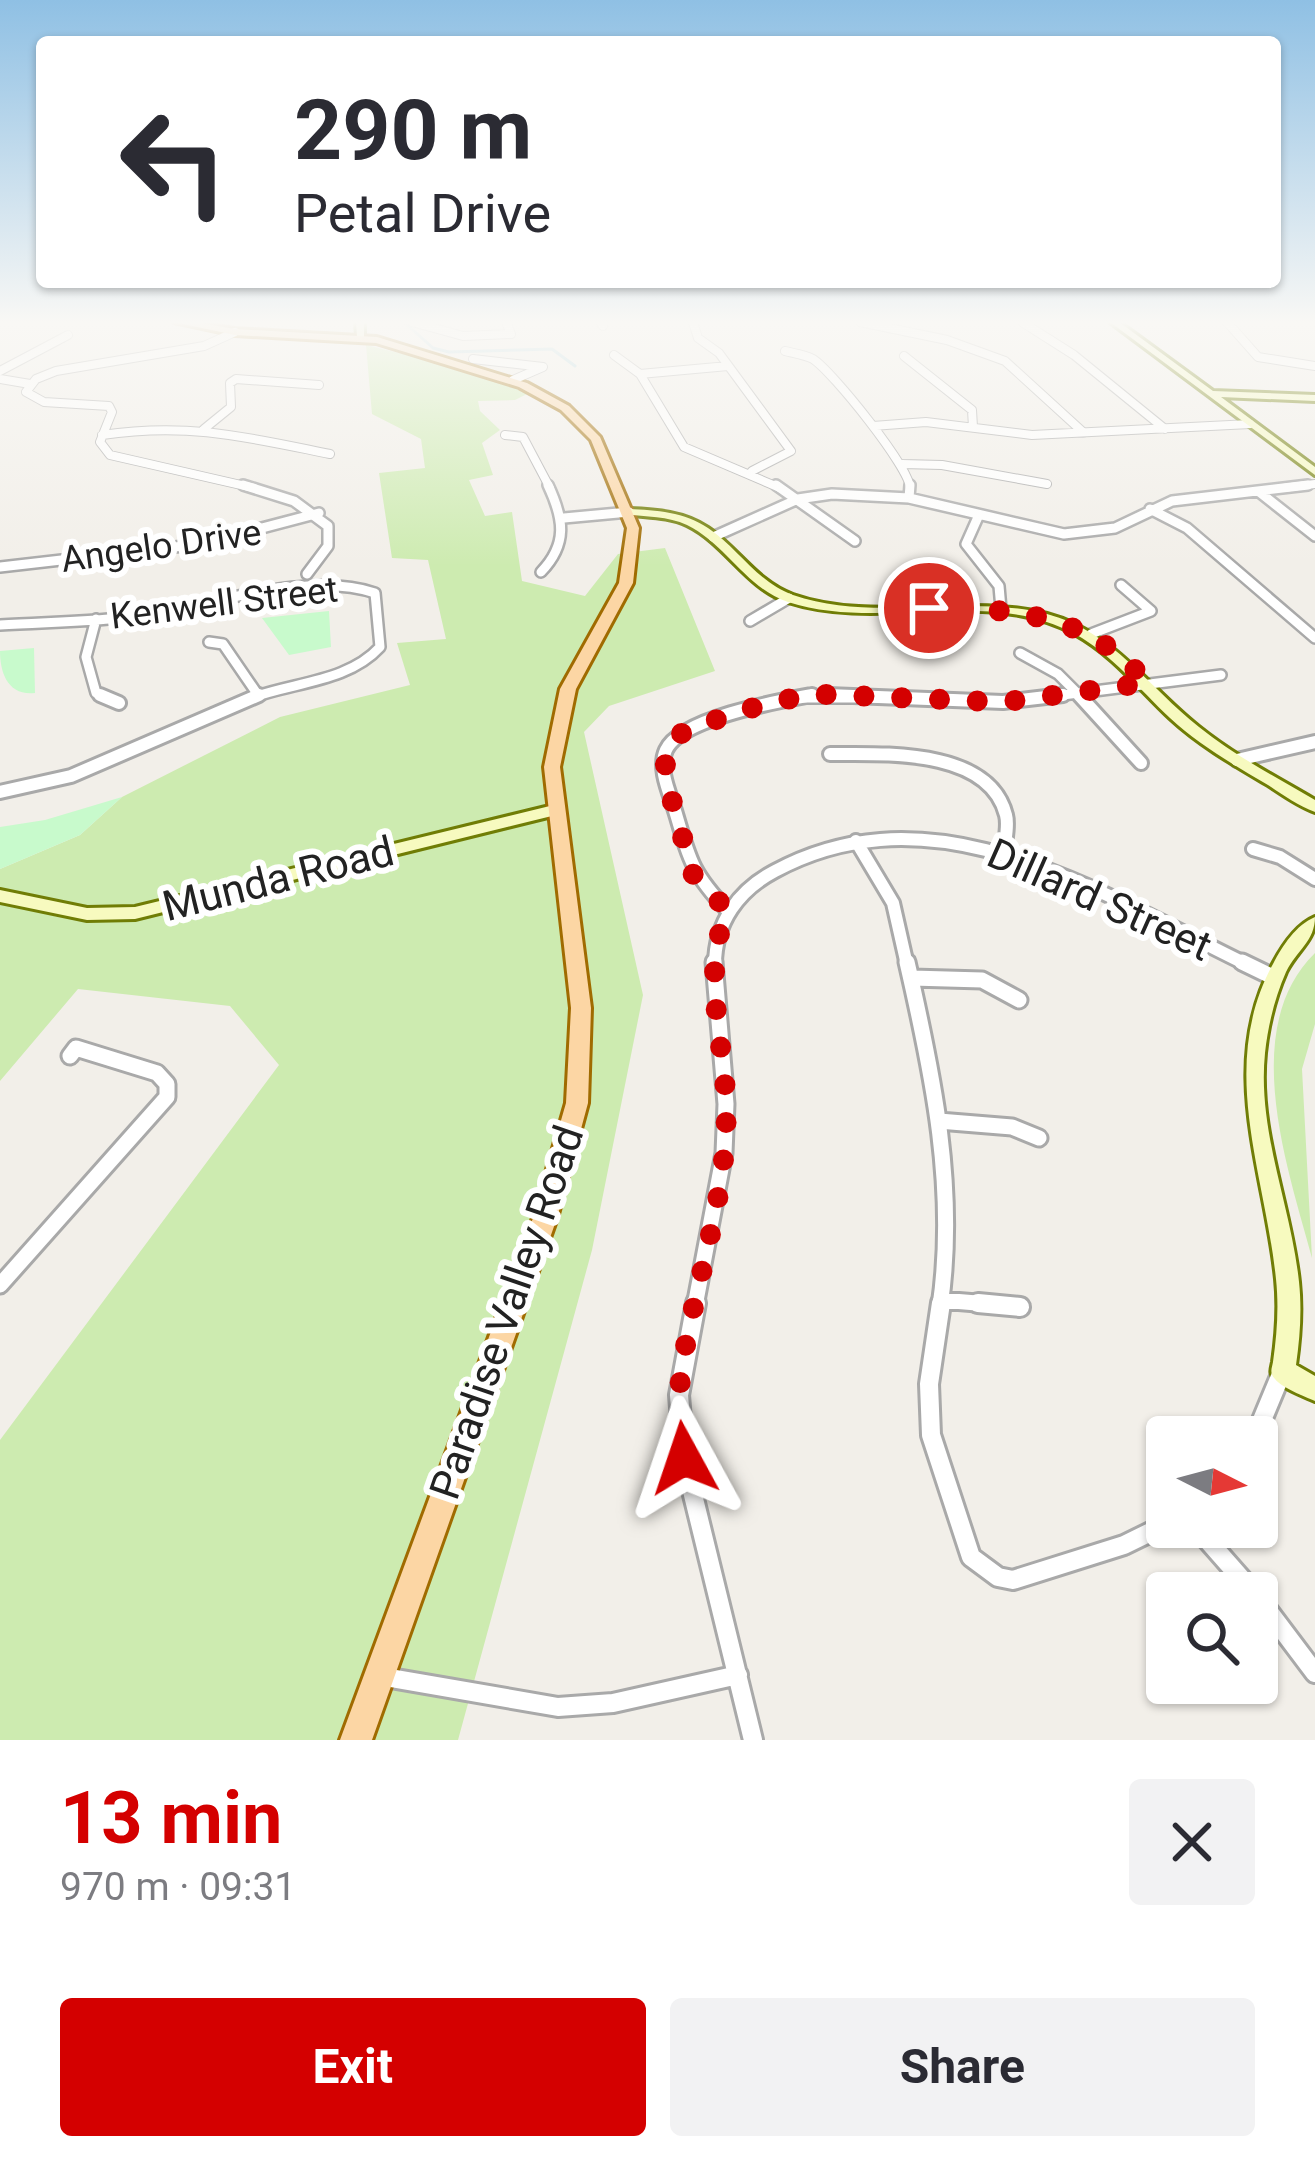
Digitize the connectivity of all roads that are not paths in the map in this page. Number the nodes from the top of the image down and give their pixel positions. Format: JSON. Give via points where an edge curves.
{"nodes":[{"id":1,"x":70,"y":403,"type":"edge"},
{"id":2,"x":231,"y":403,"type":"edge"},
{"id":3,"x":556,"y":403,"type":"edge"},
{"id":4,"x":658,"y":403,"type":"edge"},
{"id":5,"x":756,"y":403,"type":"edge"},
{"id":6,"x":853,"y":403,"type":"edge"},
{"id":7,"x":963,"y":403,"type":"edge"},
{"id":8,"x":1052,"y":403,"type":"edge"},
{"id":9,"x":1133,"y":403,"type":"edge"},
{"id":10,"x":1223,"y":403,"type":"edge"},
{"id":11,"x":1250,"y":424,"type":"junction"},
{"id":12,"x":873,"y":426,"type":"junction"},
{"id":13,"x":973,"y":428,"type":"junction"},
{"id":14,"x":204,"y":429,"type":"junction"},
{"id":15,"x":1166,"y":430,"type":"junction"},
{"id":16,"x":1084,"y":433,"type":"junction"},
{"id":17,"x":102,"y":435,"type":"junction"},
{"id":18,"x":505,"y":435,"type":"dead end"},
{"id":19,"x":330,"y":454,"type":"dead end"},
{"id":20,"x":902,"y":464,"type":"junction"},
{"id":21,"x":752,"y":470,"type":"junction"},
{"id":22,"x":1315,"y":472,"type":"edge"},
{"id":23,"x":1047,"y":484,"type":"dead end"},
{"id":24,"x":1315,"y":484,"type":"edge"},
{"id":25,"x":1258,"y":491,"type":"junction"},
{"id":26,"x":909,"y":498,"type":"junction"},
{"id":27,"x":798,"y":499,"type":"junction"},
{"id":28,"x":1149,"y":509,"type":"junction"},
{"id":29,"x":629,"y":512,"type":"junction"},
{"id":30,"x":319,"y":513,"type":"junction"},
{"id":31,"x":978,"y":517,"type":"junction"},
{"id":32,"x":565,"y":518,"type":"junction"},
{"id":33,"x":1315,"y":536,"type":"edge"},
{"id":34,"x":713,"y":537,"type":"junction"},
{"id":35,"x":854,"y":542,"type":"dead end"},
{"id":36,"x":0,"y":566,"type":"edge"},
{"id":37,"x":541,"y":572,"type":"dead end"},
{"id":38,"x":307,"y":574,"type":"dead end"},
{"id":39,"x":1121,"y":585,"type":"dead end"},
{"id":40,"x":789,"y":598,"type":"junction"},
{"id":41,"x":1001,"y":609,"type":"junction"},
{"id":42,"x":95,"y":619,"type":"junction"},
{"id":43,"x":750,"y":621,"type":"dead end"},
{"id":44,"x":0,"y":626,"type":"edge"},
{"id":45,"x":1091,"y":634,"type":"junction"},
{"id":46,"x":1315,"y":638,"type":"edge"},
{"id":47,"x":209,"y":642,"type":"dead end"},
{"id":48,"x":1020,"y":653,"type":"dead end"},
{"id":49,"x":1221,"y":675,"type":"dead end"},
{"id":50,"x":1147,"y":683,"type":"junction"},
{"id":51,"x":1079,"y":691,"type":"junction"},
{"id":52,"x":258,"y":695,"type":"junction"},
{"id":53,"x":119,"y":703,"type":"dead end"},
{"id":54,"x":1315,"y":742,"type":"edge"},
{"id":55,"x":830,"y":754,"type":"dead end"},
{"id":56,"x":1237,"y":760,"type":"junction"},
{"id":57,"x":1141,"y":763,"type":"dead end"},
{"id":58,"x":0,"y":791,"type":"edge"},
{"id":59,"x":1315,"y":807,"type":"edge"},
{"id":60,"x":554,"y":810,"type":"junction"},
{"id":61,"x":856,"y":841,"type":"junction"},
{"id":62,"x":1252,"y":849,"type":"dead end"},
{"id":63,"x":1004,"y":852,"type":"junction"},
{"id":64,"x":1315,"y":879,"type":"edge"},
{"id":65,"x":0,"y":896,"type":"edge"},
{"id":66,"x":728,"y":911,"type":"junction"},
{"id":67,"x":1315,"y":923,"type":"edge"},
{"id":68,"x":1273,"y":977,"type":"junction"},
{"id":69,"x":912,"y":978,"type":"junction"},
{"id":70,"x":1018,"y":1000,"type":"dead end"},
{"id":71,"x":70,"y":1056,"type":"dead end"},
{"id":72,"x":940,"y":1121,"type":"junction"},
{"id":73,"x":1039,"y":1138,"type":"dead end"},
{"id":74,"x":0,"y":1285,"type":"edge"},
{"id":75,"x":941,"y":1300,"type":"junction"},
{"id":76,"x":1020,"y":1307,"type":"dead end"},
{"id":77,"x":1282,"y":1371,"type":"junction"},
{"id":78,"x":1315,"y":1389,"type":"edge"},
{"id":79,"x":1264,"y":1416,"type":"edge"},
{"id":80,"x":1146,"y":1534,"type":"edge"},
{"id":81,"x":1215,"y":1548,"type":"edge"},
{"id":82,"x":1236,"y":1572,"type":"edge"},
{"id":83,"x":1278,"y":1624,"type":"edge"},
{"id":84,"x":1315,"y":1673,"type":"edge"},
{"id":85,"x":737,"y":1675,"type":"junction"},
{"id":86,"x":379,"y":1676,"type":"junction"},
{"id":87,"x":356,"y":1740,"type":"edge"},
{"id":88,"x":753,"y":1740,"type":"edge"}],
"edges":[{"from":1,"to":17,"type":"street","via":[[109,406]]},
{"from":2,"to":14,"type":"street"},
{"from":3,"to":29,"type":"main road","name":"Paradise Valley Road","via":[[596,439]]},
{"from":4,"to":21,"type":"street","via":[[684,447]]},
{"from":5,"to":21,"type":"street","via":[[791,451]]},
{"from":6,"to":12,"type":"street"},
{"from":7,"to":13,"type":"street"},
{"from":8,"to":16,"type":"street"},
{"from":9,"to":15,"type":"street"},
{"from":10,"to":11,"type":"main road"},
{"from":11,"to":15,"type":"street"},
{"from":11,"to":22,"type":"main road"},
{"from":12,"to":13,"type":"street"},
{"from":12,"to":20,"type":"street"},
{"from":13,"to":16,"type":"street"},
{"from":14,"to":17,"type":"street"},
{"from":14,"to":19,"type":"street"},
{"from":15,"to":16,"type":"street"},
{"from":17,"to":30,"type":"street","via":[[110,455],[290,498]]},
{"from":18,"to":32,"type":"street","via":[[523,437]]},
{"from":20,"to":23,"type":"street"},
{"from":20,"to":26,"type":"street"},
{"from":21,"to":27,"type":"street"},
{"from":24,"to":25,"type":"street"},
{"from":25,"to":28,"type":"street"},
{"from":25,"to":33,"type":"street"},
{"from":26,"to":27,"type":"street"},
{"from":26,"to":31,"type":"street"},
{"from":27,"to":34,"type":"street"},
{"from":27,"to":35,"type":"street"},
{"from":28,"to":31,"type":"street","via":[[1086,533]]},
{"from":28,"to":46,"type":"street","via":[[1187,528]]},
{"from":29,"to":32,"type":"street"},
{"from":29,"to":34,"type":"main road","via":[[670,516]]},
{"from":29,"to":60,"type":"main road","name":"Paradise Valley Road","via":[[634,549],[626,583],[559,720]]},
{"from":30,"to":36,"type":"street","name":"Angelo Drive","via":[[195,547]]},
{"from":30,"to":38,"type":"street","via":[[329,541]]},
{"from":31,"to":41,"type":"street","via":[[965,544],[999,586]]},
{"from":32,"to":37,"type":"street","via":[[563,542]]},
{"from":34,"to":40,"type":"main road","via":[[750,577]]},
{"from":39,"to":45,"type":"street","via":[[1151,611]]},
{"from":40,"to":41,"type":"main road","via":[[859,610]]},
{"from":40,"to":43,"type":"street"},
{"from":41,"to":45,"type":"main road"},
{"from":42,"to":44,"type":"street","name":"Kenwell Street"},
{"from":42,"to":52,"type":"street","name":"Kenwell Street","via":[[345,585],[373,591],[376,654]]},
{"from":42,"to":53,"type":"street","via":[[86,674],[96,694]]},
{"from":45,"to":50,"type":"main road"},
{"from":47,"to":52,"type":"street","via":[[223,644]]},
{"from":48,"to":51,"type":"street","via":[[1055,668]]},
{"from":49,"to":50,"type":"street"},
{"from":50,"to":51,"type":"street"},
{"from":50,"to":56,"type":"main road"},
{"from":51,"to":57,"type":"street"},
{"from":51,"to":66,"type":"street","via":[[1003,702],[814,694],[685,730],[666,749],[665,776],[693,874]]},
{"from":52,"to":58,"type":"street","via":[[97,770]]},
{"from":54,"to":56,"type":"street"},
{"from":55,"to":63,"type":"street","via":[[908,754],[968,772],[1006,810],[1012,827]]},
{"from":56,"to":59,"type":"main road"},
{"from":60,"to":65,"type":"main road","name":"Munda Road","via":[[135,913],[87,914]]},
{"from":60,"to":86,"type":"main road","name":"Paradise Valley Road","via":[[581,1008],[577,1103],[545,1218]]},
{"from":61,"to":63,"type":"street","name":"Dillard Street","via":[[929,838]]},
{"from":61,"to":66,"type":"street","name":"Dillard Street","via":[[783,864]]},
{"from":61,"to":69,"type":"street","via":[[893,902]]},
{"from":62,"to":64,"type":"street"},
{"from":63,"to":68,"type":"street","name":"Dillard Street"},
{"from":66,"to":85,"type":"street","via":[[714,959],[724,1154],[679,1395],[684,1458]]},
{"from":67,"to":68,"type":"main road"},
{"from":68,"to":77,"type":"main road","via":[[1255,1042],[1252,1096],[1289,1294]]},
{"from":69,"to":70,"type":"street","via":[[976,977]]},
{"from":69,"to":72,"type":"street"},
{"from":71,"to":74,"type":"street","via":[[76,1048],[158,1073],[167,1097]]},
{"from":72,"to":73,"type":"street","via":[[1012,1127]]},
{"from":72,"to":75,"type":"street"},
{"from":75,"to":76,"type":"street"},
{"from":75,"to":80,"type":"street","via":[[929,1418],[971,1557],[1013,1580]]},
{"from":77,"to":78,"type":"main road"},
{"from":77,"to":79,"type":"street"},
{"from":81,"to":82,"type":"street"},
{"from":83,"to":84,"type":"street"},
{"from":85,"to":86,"type":"street","via":[[558,1707]]},
{"from":85,"to":88,"type":"street"},
{"from":86,"to":87,"type":"main road","name":"Paradise Valley Road"}]}
